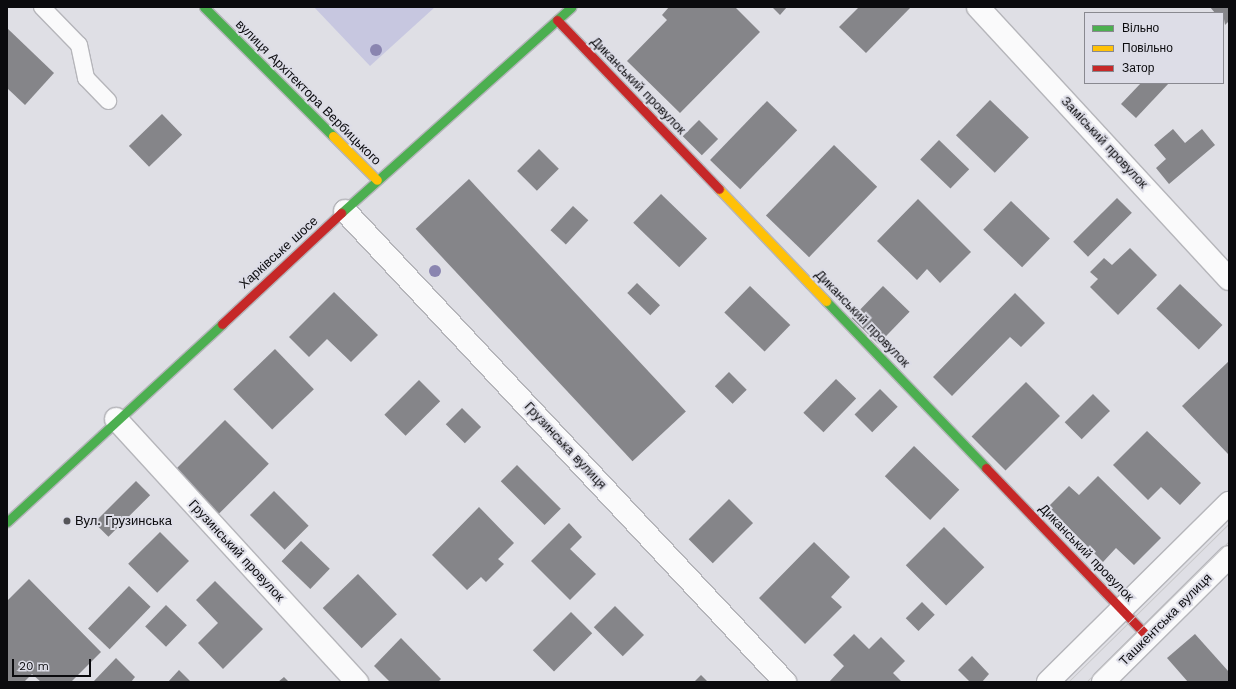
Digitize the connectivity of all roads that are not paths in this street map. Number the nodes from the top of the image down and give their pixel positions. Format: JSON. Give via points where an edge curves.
{"nodes":[{"id":1,"x":42,"y":7,"type":"edge"},
{"id":2,"x":204,"y":7,"type":"edge"},
{"id":3,"x":571,"y":7,"type":"edge"},
{"id":4,"x":978,"y":7,"type":"edge"},
{"id":5,"x":557,"y":20,"type":"junction"},
{"id":6,"x":108,"y":101,"type":"dead end"},
{"id":7,"x":377,"y":180,"type":"junction"},
{"id":8,"x":345,"y":211,"type":"junction"},
{"id":9,"x":1229,"y":279,"type":"edge"},
{"id":10,"x":116,"y":419,"type":"junction"},
{"id":11,"x":1229,"y":503,"type":"edge"},
{"id":12,"x":7,"y":522,"type":"edge"},
{"id":13,"x":1229,"y":557,"type":"edge"},
{"id":14,"x":1123,"y":610,"type":"junction"},
{"id":15,"x":1148,"y":637,"type":"junction"},
{"id":16,"x":357,"y":682,"type":"edge"},
{"id":17,"x":785,"y":682,"type":"edge"},
{"id":18,"x":1048,"y":682,"type":"edge"},
{"id":19,"x":1103,"y":682,"type":"edge"}],
"edges":[{"from":1,"to":6,"type":"lane","via":[[79,45],[86,78]]},
{"from":2,"to":7,"type":"street","name":"вулиця Архітектора Вербицького"},
{"from":3,"to":5,"type":"street","name":"Харківське шосе"},
{"from":4,"to":9,"type":"street","name":"Заміський провулок"},
{"from":5,"to":7,"type":"street","name":"Харківське шосе"},
{"from":5,"to":14,"type":"street","name":"Диканський провулок"},
{"from":7,"to":8,"type":"street","name":"Харківське шосе"},
{"from":8,"to":10,"type":"street","name":"Харківське шосе"},
{"from":8,"to":17,"type":"street","name":"Грузинська вулиця"},
{"from":10,"to":12,"type":"street","name":"Харківське шосе"},
{"from":10,"to":16,"type":"street","name":"Грузинський провулок"},
{"from":11,"to":14,"type":"street"},
{"from":13,"to":15,"type":"street","name":"Ташкентська вулиця"},
{"from":14,"to":15,"type":"street","name":"Диканський провулок"},
{"from":14,"to":18,"type":"street"},
{"from":15,"to":19,"type":"street","name":"Ташкентська вулиця"}]}
